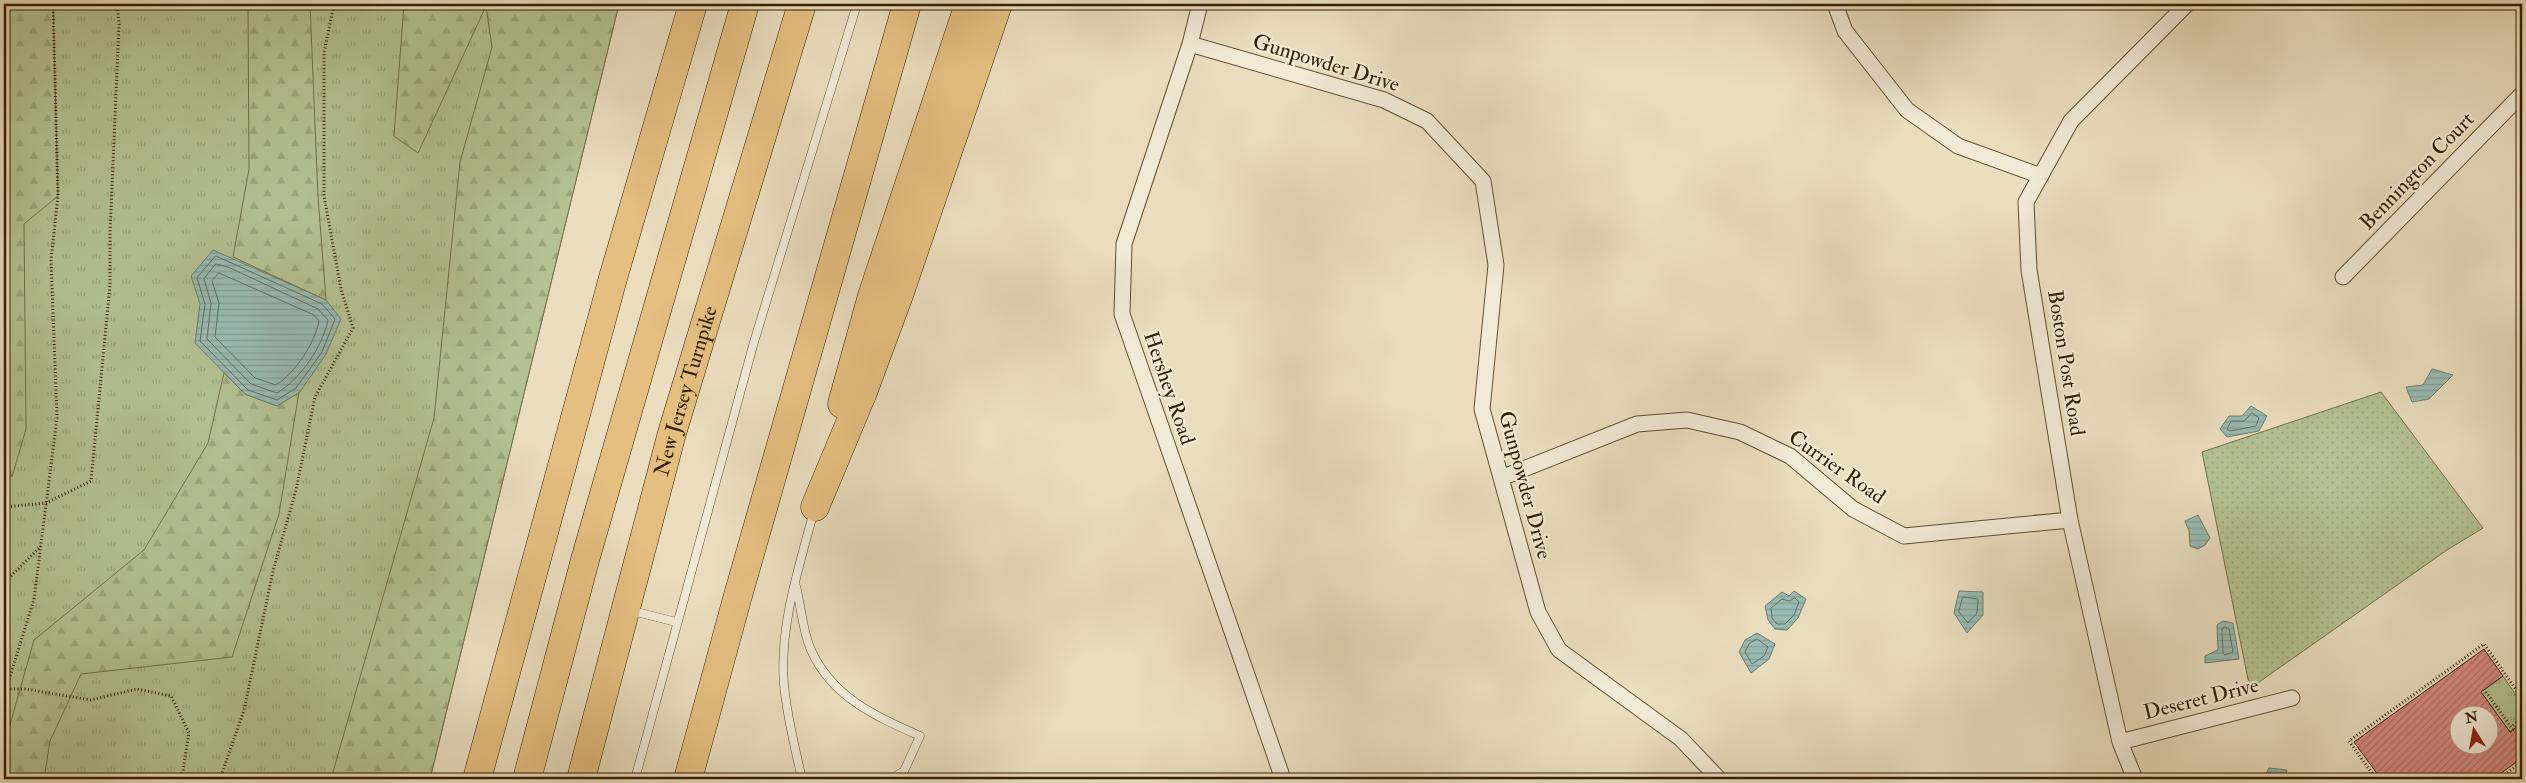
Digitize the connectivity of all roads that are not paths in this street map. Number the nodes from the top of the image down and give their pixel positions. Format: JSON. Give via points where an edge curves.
{"nodes":[{"id":1,"x":693,"y":4,"type":"edge"},
{"id":2,"x":744,"y":4,"type":"edge"},
{"id":3,"x":802,"y":4,"type":"edge"},
{"id":4,"x":856,"y":4,"type":"edge"},
{"id":5,"x":907,"y":4,"type":"edge"},
{"id":6,"x":969,"y":4,"type":"edge"},
{"id":7,"x":998,"y":4,"type":"edge"},
{"id":8,"x":1200,"y":4,"type":"edge"},
{"id":9,"x":1835,"y":4,"type":"edge"},
{"id":10,"x":2187,"y":4,"type":"edge"},
{"id":11,"x":1190,"y":44,"type":"junction"},
{"id":12,"x":2522,"y":94,"type":"edge"},
{"id":13,"x":2041,"y":176,"type":"junction"},
{"id":14,"x":2343,"y":277,"type":"dead end"},
{"id":15,"x":1501,"y":478,"type":"junction"},
{"id":16,"x":815,"y":507,"type":"junction"},
{"id":17,"x":2070,"y":520,"type":"junction"},
{"id":18,"x":795,"y":584,"type":"junction"},
{"id":19,"x":625,"y":608,"type":"junction"},
{"id":20,"x":676,"y":622,"type":"junction"},
{"id":21,"x":2292,"y":698,"type":"dead end"},
{"id":22,"x":2120,"y":742,"type":"junction"},
{"id":23,"x":476,"y":779,"type":"edge"},
{"id":24,"x":527,"y":779,"type":"edge"},
{"id":25,"x":581,"y":779,"type":"edge"},
{"id":26,"x":635,"y":779,"type":"edge"},
{"id":27,"x":688,"y":779,"type":"edge"},
{"id":28,"x":802,"y":779,"type":"edge"},
{"id":29,"x":891,"y":779,"type":"edge"},
{"id":30,"x":1283,"y":779,"type":"edge"},
{"id":31,"x":1719,"y":779,"type":"edge"},
{"id":32,"x":2135,"y":779,"type":"edge"}],
"edges":[{"from":1,"to":23,"type":"highway","via":[[611,287]]},
{"from":2,"to":24,"type":"highway","via":[[587,551]]},
{"from":3,"to":19,"type":"highway","name":"New Jersey Turnpike","via":[[672,433]]},
{"from":4,"to":20,"type":"lane","via":[[757,332]]},
{"from":5,"to":27,"type":"highway"},
{"from":6,"to":16,"type":"highway","via":[[872,296]]},
{"from":7,"to":16,"type":"highway","via":[[900,295]]},
{"from":8,"to":11,"type":"street","name":"Hershey Road"},
{"from":9,"to":13,"type":"street","via":[[1845,31],[1906,110],[1958,146]]},
{"from":10,"to":13,"type":"street","name":"Boston Post Road","via":[[2071,122]]},
{"from":11,"to":15,"type":"street","name":"Gunpowder Drive","via":[[1384,100],[1427,121],[1483,181],[1496,265],[1482,409]]},
{"from":11,"to":30,"type":"street","name":"Hershey Road","via":[[1124,244],[1122,314]]},
{"from":12,"to":14,"type":"street","name":"Bennington Court"},
{"from":13,"to":17,"type":"street","name":"Boston Post Road","via":[[2026,202],[2029,270]]},
{"from":15,"to":17,"type":"street","name":"Currier Road","via":[[1637,424],[1687,420],[1740,432],[1790,456],[1853,509],[1904,536]]},
{"from":15,"to":31,"type":"street","name":"Gunpowder Drive","via":[[1538,612],[1559,650],[1681,740]]},
{"from":16,"to":18,"type":"lane"},
{"from":17,"to":22,"type":"street","name":"Boston Post Road"},
{"from":18,"to":28,"type":"lane","via":[[784,644],[784,684]]},
{"from":18,"to":29,"type":"lane","via":[[810,649],[831,684],[876,717],[920,736],[904,771]]},
{"from":19,"to":20,"type":"lane"},
{"from":19,"to":25,"type":"highway","name":"New Jersey Turnpike"},
{"from":20,"to":26,"type":"lane"},
{"from":21,"to":22,"type":"street","name":"Deseret Drive"},
{"from":22,"to":32,"type":"street","name":"Boston Post Road"}]}
